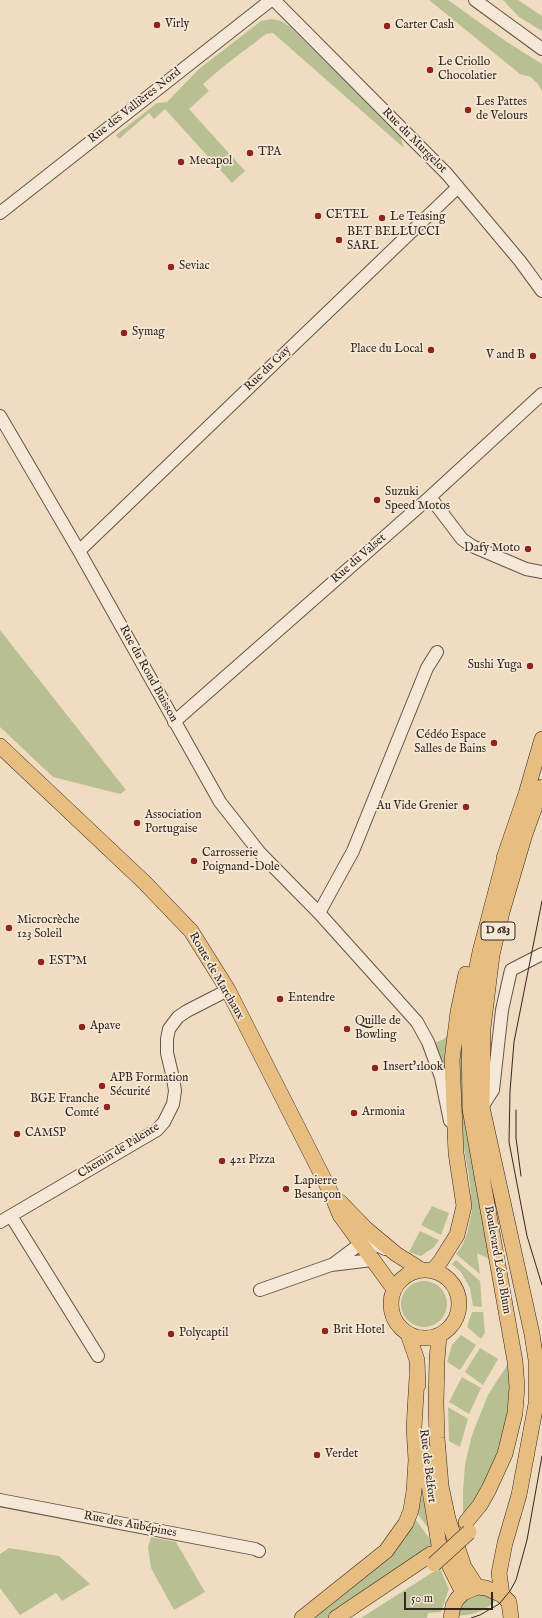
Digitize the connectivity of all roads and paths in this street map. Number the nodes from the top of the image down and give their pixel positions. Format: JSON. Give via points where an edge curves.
{"nodes":[{"id":1,"x":271,"y":0,"type":"edge"},
{"id":2,"x":274,"y":0,"type":"edge"},
{"id":3,"x":475,"y":0,"type":"edge"},
{"id":4,"x":523,"y":36,"type":"junction"},
{"id":5,"x":542,"y":44,"type":"edge"},
{"id":6,"x":542,"y":49,"type":"edge"},
{"id":7,"x":458,"y":187,"type":"junction"},
{"id":8,"x":0,"y":213,"type":"edge"},
{"id":9,"x":542,"y":291,"type":"edge"},
{"id":10,"x":542,"y":394,"type":"edge"},
{"id":11,"x":0,"y":416,"type":"edge"},
{"id":12,"x":430,"y":497,"type":"junction"},
{"id":13,"x":79,"y":551,"type":"junction"},
{"id":14,"x":542,"y":572,"type":"edge"},
{"id":15,"x":438,"y":652,"type":"dead end"},
{"id":16,"x":174,"y":722,"type":"junction"},
{"id":17,"x":542,"y":739,"type":"edge"},
{"id":18,"x":0,"y":746,"type":"edge"},
{"id":19,"x":542,"y":787,"type":"edge"},
{"id":20,"x":507,"y":849,"type":"junction"},
{"id":21,"x":319,"y":913,"type":"junction"},
{"id":22,"x":542,"y":954,"type":"edge"},
{"id":23,"x":228,"y":990,"type":"junction"},
{"id":24,"x":482,"y":1107,"type":"junction"},
{"id":25,"x":456,"y":1154,"type":"junction"},
{"id":26,"x":331,"y":1193,"type":"junction"},
{"id":27,"x":12,"y":1216,"type":"junction"},
{"id":28,"x":0,"y":1222,"type":"edge"},
{"id":29,"x":360,"y":1244,"type":"junction"},
{"id":30,"x":396,"y":1254,"type":"junction"},
{"id":31,"x":372,"y":1260,"type":"junction"},
{"id":32,"x":331,"y":1265,"type":"junction"},
{"id":33,"x":426,"y":1269,"type":"junction"},
{"id":34,"x":394,"y":1289,"type":"junction"},
{"id":35,"x":260,"y":1290,"type":"dead end"},
{"id":36,"x":408,"y":1334,"type":"junction"},
{"id":37,"x":439,"y":1335,"type":"junction"},
{"id":38,"x":98,"y":1356,"type":"dead end"},
{"id":39,"x":418,"y":1377,"type":"junction"},
{"id":40,"x":0,"y":1500,"type":"edge"},
{"id":41,"x":467,"y":1527,"type":"junction"},
{"id":42,"x":259,"y":1551,"type":"dead end"},
{"id":43,"x":433,"y":1559,"type":"junction"},
{"id":44,"x":470,"y":1590,"type":"junction"},
{"id":45,"x":502,"y":1595,"type":"junction"},
{"id":46,"x":302,"y":1618,"type":"edge"},
{"id":47,"x":336,"y":1618,"type":"edge"},
{"id":48,"x":351,"y":1618,"type":"edge"},
{"id":49,"x":451,"y":1618,"type":"edge"},
{"id":50,"x":511,"y":1618,"type":"edge"}],
"edges":[{"from":1,"to":8,"type":"street","name":"Rue des Vallières Nord"},
{"from":2,"to":7,"type":"street","name":"Rue du Murgelot"},
{"from":3,"to":4,"type":"street"},
{"from":4,"to":5,"type":"street"},
{"from":4,"to":6,"type":"street"},
{"from":7,"to":9,"type":"street","name":"Rue du Murgelot"},
{"from":7,"to":13,"type":"street","name":"Rue du Gay"},
{"from":10,"to":12,"type":"street","name":"Rue du Valset"},
{"from":11,"to":13,"type":"street","name":"Rue du Rond Buisson"},
{"from":12,"to":14,"type":"street","via":[[462,538],[472,546],[526,569]]},
{"from":12,"to":16,"type":"street","name":"Rue du Valset"},
{"from":13,"to":16,"type":"street","name":"Rue du Rond Buisson"},
{"from":15,"to":21,"type":"street","via":[[427,668],[352,851]]},
{"from":16,"to":21,"type":"street","name":"Rue du Rond Buisson","via":[[220,802],[260,853]]},
{"from":17,"to":20,"type":"main road","number":"D 683"},
{"from":18,"to":23,"type":"main road","name":"Route de Marchaux","via":[[144,882],[191,931]]},
{"from":19,"to":24,"type":"main road","number":"D 683","via":[[525,834],[492,955],[483,1028]]},
{"from":20,"to":25,"type":"main road","number":"D 683","via":[[472,949],[458,1012],[452,1060]]},
{"from":20,"to":41,"type":"main road","name":"Boulevard Léon Blum","via":[[473,986],[469,1028],[470,1109],[515,1361],[517,1387],[515,1413],[505,1454]]},
{"from":21,"to":25,"type":"street","name":"Rue du Rond Buisson","via":[[417,1022],[428,1042],[441,1077]]},
{"from":22,"to":24,"type":"street","via":[[511,970],[502,1010],[493,1090]]},
{"from":23,"to":26,"type":"main road","name":"Route de Marchaux"},
{"from":23,"to":27,"type":"street","name":"Chemin de Palente","via":[[187,1011],[178,1017],[169,1029],[167,1053],[175,1091],[173,1104],[157,1130]]},
{"from":24,"to":41,"type":"main road","name":"Boulevard Léon Blum","via":[[484,1141],[524,1364],[523,1415],[512,1456],[496,1491],[486,1510]]},
{"from":24,"to":45,"type":"main road","number":"D 683","via":[[536,1360],[536,1404],[519,1495],[499,1573]]},
{"from":25,"to":33,"type":"main road","number":"D 683","via":[[464,1206],[457,1236],[440,1262]]},
{"from":26,"to":29,"type":"main road","name":"Route de Marchaux","via":[[340,1215]]},
{"from":26,"to":30,"type":"main road","name":"Route de Marchaux","via":[[366,1229]]},
{"from":27,"to":28,"type":"street","name":"Chemin de Palente"},
{"from":27,"to":38,"type":"street"},
{"from":29,"to":30,"type":"street","via":[[372,1243]]},
{"from":29,"to":31,"type":"main road","name":"Route de Marchaux"},
{"from":29,"to":32,"type":"street"},
{"from":30,"to":33,"type":"main road","name":"Route de Marchaux"},
{"from":31,"to":32,"type":"street"},
{"from":31,"to":34,"type":"main road","name":"Route de Marchaux"},
{"from":32,"to":35,"type":"street"},
{"from":33,"to":34,"type":"main road","via":[[409,1273]]},
{"from":33,"to":37,"type":"main road","via":[[442,1273],[450,1279],[460,1297],[460,1308],[454,1323]]},
{"from":34,"to":36,"type":"main road","via":[[391,1299],[394,1319]]},
{"from":36,"to":37,"type":"main road","via":[[418,1338]]},
{"from":36,"to":39,"type":"main road","name":"Rue de Belfort","via":[[417,1360]]},
{"from":37,"to":44,"type":"main road","name":"Rue de Belfort","via":[[436,1402],[441,1486]]},
{"from":39,"to":44,"type":"main road","name":"Rue de Belfort","via":[[423,1453],[439,1545]]},
{"from":39,"to":46,"type":"main road","via":[[414,1428],[414,1491],[406,1523],[386,1551]]},
{"from":40,"to":42,"type":"street","name":"Rue des Aubépines"},
{"from":41,"to":43,"type":"main road"},
{"from":43,"to":47,"type":"main road"},
{"from":43,"to":48,"type":"main road"},
{"from":44,"to":45,"type":"main road","via":[[486,1588]]},
{"from":44,"to":49,"type":"main road","via":[[457,1599]]},
{"from":45,"to":50,"type":"main road","via":[[508,1602]]}]}
